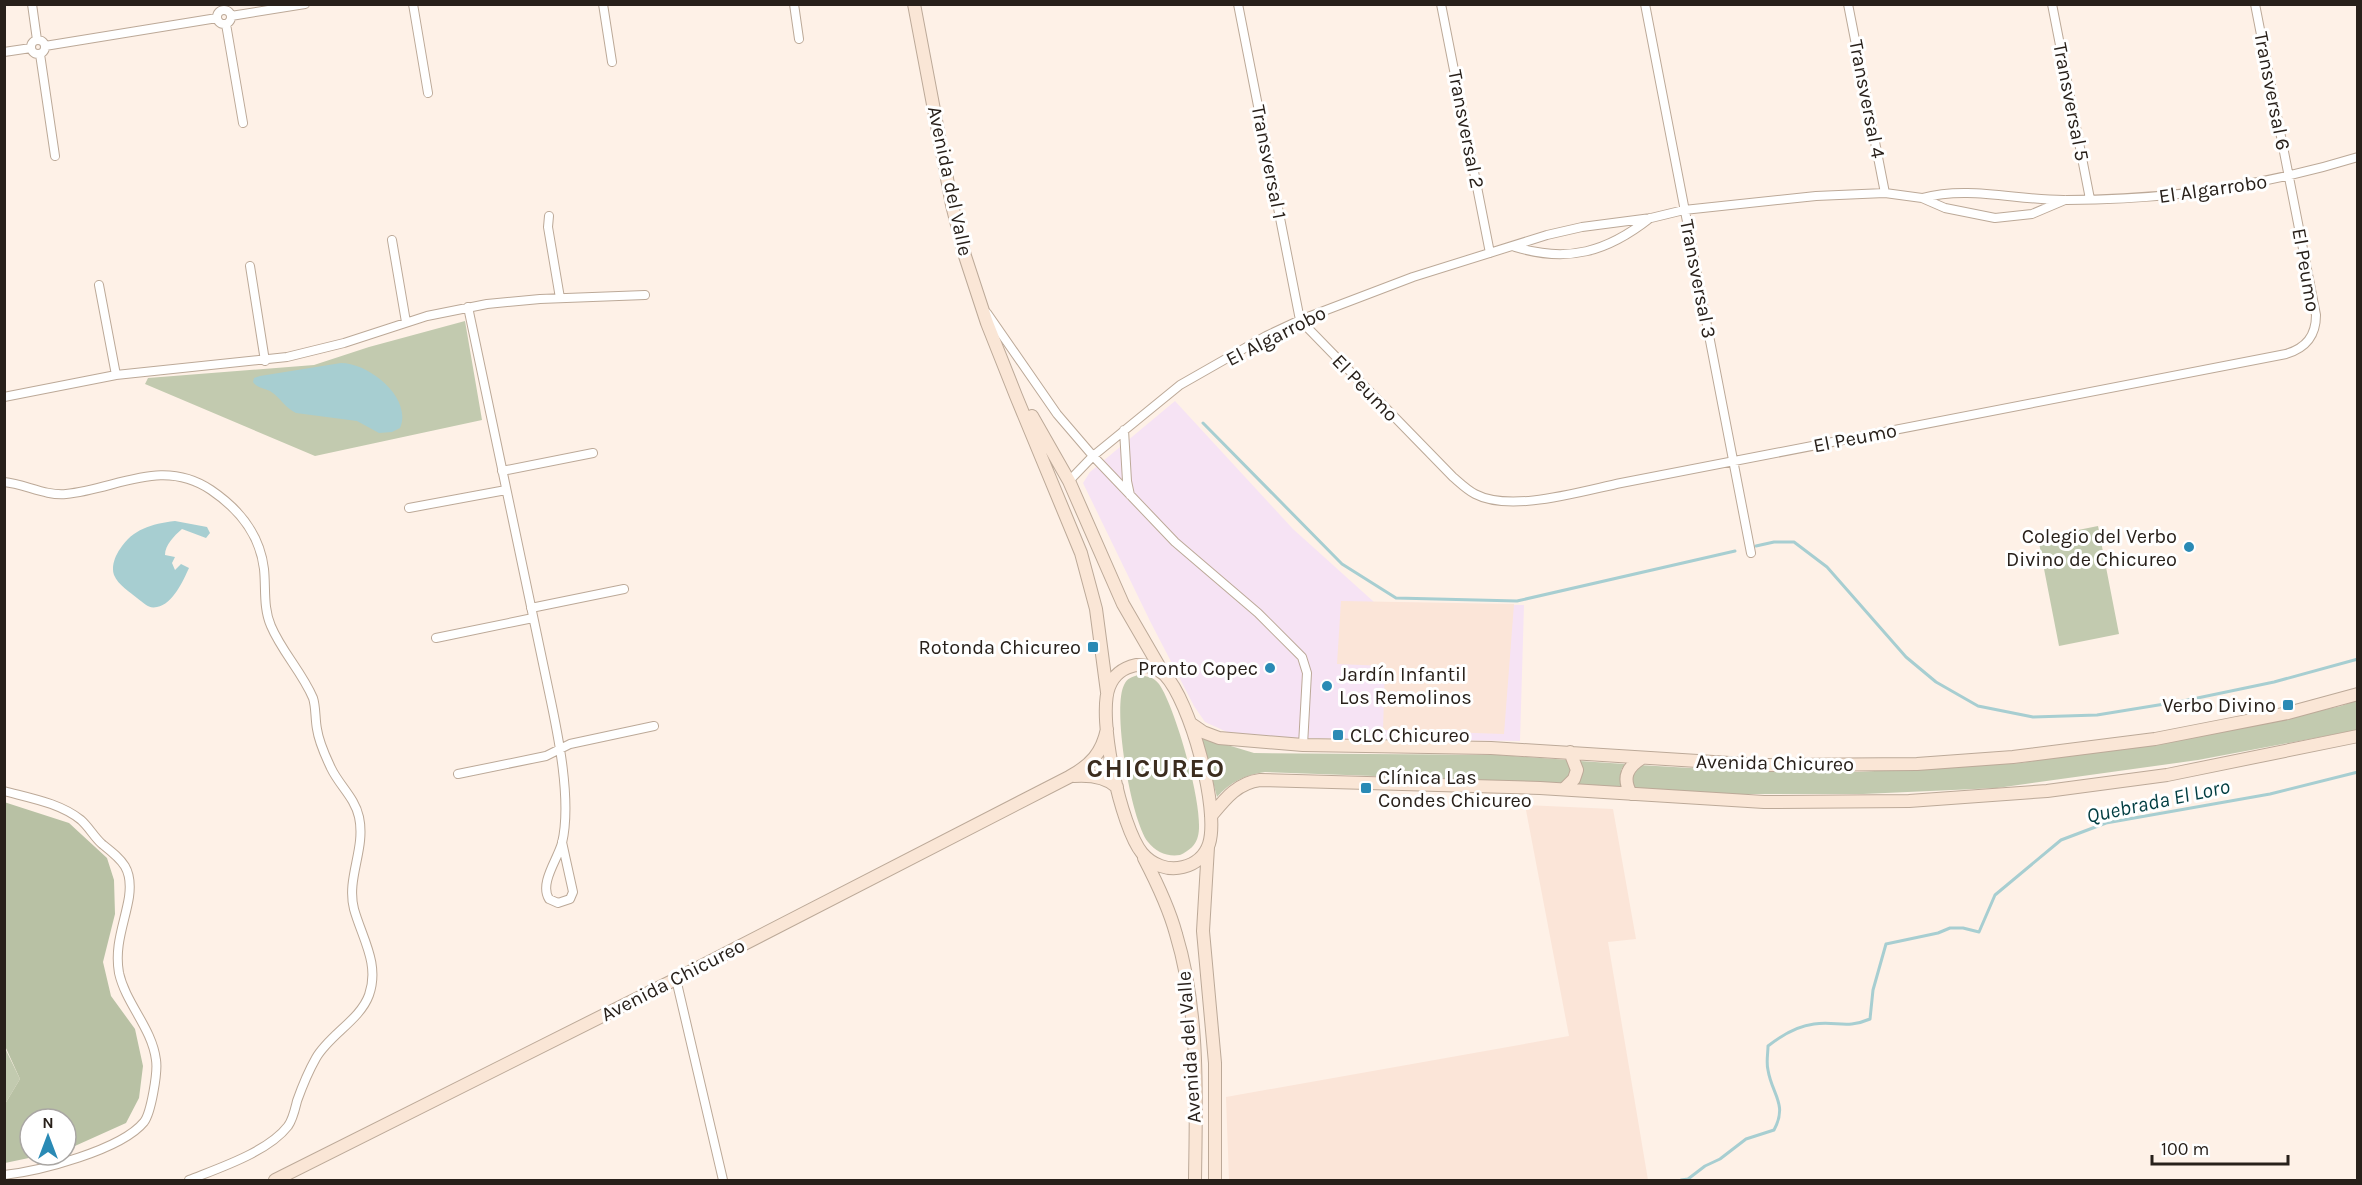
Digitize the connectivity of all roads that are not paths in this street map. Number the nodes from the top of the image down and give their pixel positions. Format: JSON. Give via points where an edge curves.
{"nodes":[{"id":1,"x":32,"y":4,"type":"edge"},
{"id":2,"x":305,"y":4,"type":"edge"},
{"id":3,"x":413,"y":4,"type":"edge"},
{"id":4,"x":603,"y":4,"type":"edge"},
{"id":5,"x":794,"y":4,"type":"edge"},
{"id":6,"x":914,"y":4,"type":"edge"},
{"id":7,"x":1238,"y":4,"type":"edge"},
{"id":8,"x":1441,"y":4,"type":"edge"},
{"id":9,"x":1644,"y":4,"type":"edge"},
{"id":10,"x":1848,"y":4,"type":"edge"},
{"id":11,"x":2052,"y":4,"type":"edge"},
{"id":12,"x":2255,"y":4,"type":"edge"},
{"id":13,"x":221,"y":11,"type":"edge"},
{"id":14,"x":231,"y":16,"type":"junction"},
{"id":15,"x":225,"y":24,"type":"junction"},
{"id":16,"x":799,"y":39,"type":"dead end"},
{"id":17,"x":37,"y":40,"type":"junction"},
{"id":18,"x":45,"y":46,"type":"junction"},
{"id":19,"x":31,"y":48,"type":"junction"},
{"id":20,"x":4,"y":52,"type":"edge"},
{"id":21,"x":40,"y":54,"type":"junction"},
{"id":22,"x":612,"y":62,"type":"dead end"},
{"id":23,"x":428,"y":93,"type":"dead end"},
{"id":24,"x":243,"y":123,"type":"dead end"},
{"id":25,"x":56,"y":156,"type":"dead end"},
{"id":26,"x":2358,"y":157,"type":"edge"},
{"id":27,"x":2289,"y":177,"type":"junction"},
{"id":28,"x":1885,"y":194,"type":"junction"},
{"id":29,"x":1922,"y":198,"type":"junction"},
{"id":30,"x":2090,"y":199,"type":"junction"},
{"id":31,"x":2065,"y":200,"type":"junction"},
{"id":32,"x":1684,"y":210,"type":"junction"},
{"id":33,"x":549,"y":216,"type":"dead end"},
{"id":34,"x":1651,"y":218,"type":"junction"},
{"id":35,"x":392,"y":240,"type":"dead end"},
{"id":36,"x":1514,"y":247,"type":"junction"},
{"id":37,"x":1490,"y":253,"type":"junction"},
{"id":38,"x":250,"y":266,"type":"dead end"},
{"id":39,"x":99,"y":285,"type":"dead end"},
{"id":40,"x":645,"y":295,"type":"dead end"},
{"id":41,"x":560,"y":298,"type":"junction"},
{"id":42,"x":980,"y":302,"type":"junction"},
{"id":43,"x":468,"y":307,"type":"junction"},
{"id":44,"x":1300,"y":320,"type":"junction"},
{"id":45,"x":406,"y":322,"type":"junction"},
{"id":46,"x":1000,"y":354,"type":"junction"},
{"id":47,"x":265,"y":361,"type":"junction"},
{"id":48,"x":116,"y":375,"type":"junction"},
{"id":49,"x":4,"y":398,"type":"edge"},
{"id":50,"x":1124,"y":430,"type":"junction"},
{"id":51,"x":593,"y":453,"type":"dead end"},
{"id":52,"x":1093,"y":456,"type":"junction"},
{"id":53,"x":1734,"y":461,"type":"junction"},
{"id":54,"x":502,"y":471,"type":"junction"},
{"id":55,"x":1069,"y":481,"type":"junction"},
{"id":56,"x":4,"y":482,"type":"edge"},
{"id":57,"x":506,"y":490,"type":"junction"},
{"id":58,"x":1131,"y":496,"type":"junction"},
{"id":59,"x":409,"y":508,"type":"dead end"},
{"id":60,"x":1751,"y":553,"type":"dead end"},
{"id":61,"x":624,"y":589,"type":"dead end"},
{"id":62,"x":531,"y":608,"type":"junction"},
{"id":63,"x":533,"y":618,"type":"junction"},
{"id":64,"x":436,"y":638,"type":"dead end"},
{"id":65,"x":1164,"y":674,"type":"junction"},
{"id":66,"x":1107,"y":692,"type":"junction"},
{"id":67,"x":2358,"y":694,"type":"edge"},
{"id":68,"x":1190,"y":723,"type":"junction"},
{"id":69,"x":654,"y":726,"type":"dead end"},
{"id":70,"x":1107,"y":729,"type":"junction"},
{"id":71,"x":2358,"y":736,"type":"edge"},
{"id":72,"x":1303,"y":745,"type":"junction"},
{"id":73,"x":559,"y":749,"type":"junction"},
{"id":74,"x":1570,"y":752,"type":"junction"},
{"id":75,"x":1642,"y":758,"type":"junction"},
{"id":76,"x":458,"y":774,"type":"dead end"},
{"id":77,"x":1070,"y":777,"type":"junction"},
{"id":78,"x":1117,"y":787,"type":"junction"},
{"id":79,"x":1564,"y":789,"type":"junction"},
{"id":80,"x":4,"y":791,"type":"edge"},
{"id":81,"x":1631,"y":794,"type":"junction"},
{"id":82,"x":1211,"y":816,"type":"junction"},
{"id":83,"x":562,"y":842,"type":"junction"},
{"id":84,"x":1209,"y":845,"type":"junction"},
{"id":85,"x":1139,"y":849,"type":"junction"},
{"id":86,"x":676,"y":979,"type":"junction"},
{"id":87,"x":4,"y":1175,"type":"edge"},
{"id":88,"x":189,"y":1180,"type":"edge"},
{"id":89,"x":275,"y":1180,"type":"edge"},
{"id":90,"x":723,"y":1180,"type":"edge"},
{"id":91,"x":1195,"y":1180,"type":"edge"},
{"id":92,"x":1215,"y":1180,"type":"edge"}],
"edges":[{"from":1,"to":17,"type":"street"},
{"from":2,"to":14,"type":"street"},
{"from":3,"to":23,"type":"street"},
{"from":4,"to":22,"type":"street"},
{"from":5,"to":16,"type":"street"},
{"from":6,"to":42,"type":"main road","name":"Avenida del Valle","via":[[956,221]]},
{"from":7,"to":44,"type":"street","name":"Transversal 1"},
{"from":8,"to":37,"type":"street","name":"Transversal 2"},
{"from":9,"to":32,"type":"street","name":"Transversal 3"},
{"from":10,"to":28,"type":"street","name":"Transversal 4"},
{"from":11,"to":30,"type":"street","name":"Transversal 5"},
{"from":12,"to":27,"type":"street","name":"Transversal 6"},
{"from":13,"to":14,"type":"street"},
{"from":13,"to":15,"type":"street","via":[[221,24]]},
{"from":13,"to":18,"type":"street"},
{"from":14,"to":15,"type":"street"},
{"from":15,"to":24,"type":"street"},
{"from":17,"to":18,"type":"street"},
{"from":17,"to":19,"type":"street"},
{"from":18,"to":21,"type":"street"},
{"from":19,"to":20,"type":"street"},
{"from":19,"to":21,"type":"street"},
{"from":21,"to":25,"type":"street"},
{"from":26,"to":27,"type":"street","name":"El Algarrobo"},
{"from":27,"to":30,"type":"street","name":"El Algarrobo","via":[[2185,195]]},
{"from":27,"to":53,"type":"street","name":"El Peumo","via":[[2316,315],[2312,336],[2295,352]]},
{"from":28,"to":29,"type":"street"},
{"from":28,"to":32,"type":"street","via":[[1776,199]]},
{"from":29,"to":31,"type":"street","via":[[1961,192]]},
{"from":29,"to":31,"type":"street","via":[[1945,208],[1995,218],[2032,214]]},
{"from":30,"to":31,"type":"street","name":"El Algarrobo"},
{"from":32,"to":34,"type":"street"},
{"from":32,"to":53,"type":"street","name":"Transversal 3"},
{"from":33,"to":41,"type":"street"},
{"from":34,"to":36,"type":"street","name":"El Algarrobo","via":[[1582,227]]},
{"from":34,"to":36,"type":"street","via":[[1629,235],[1583,253],[1555,255]]},
{"from":35,"to":45,"type":"street"},
{"from":36,"to":37,"type":"street","name":"El Algarrobo"},
{"from":37,"to":44,"type":"street","name":"El Algarrobo"},
{"from":38,"to":47,"type":"street"},
{"from":39,"to":48,"type":"street"},
{"from":40,"to":41,"type":"street"},
{"from":41,"to":43,"type":"street"},
{"from":42,"to":46,"type":"main road","name":"Avenida del Valle"},
{"from":42,"to":52,"type":"street","via":[[1057,414]]},
{"from":43,"to":45,"type":"street"},
{"from":43,"to":54,"type":"street"},
{"from":44,"to":50,"type":"street","name":"El Algarrobo","via":[[1180,385]]},
{"from":44,"to":53,"type":"street","name":"El Peumo","via":[[1444,470],[1483,498],[1527,501]]},
{"from":45,"to":47,"type":"street","via":[[335,346]]},
{"from":46,"to":55,"type":"main road","name":"Avenida del Valle"},
{"from":46,"to":66,"type":"main road","name":"Avenida del Valle","via":[[1083,561],[1100,627]]},
{"from":47,"to":48,"type":"street"},
{"from":48,"to":49,"type":"street"},
{"from":50,"to":52,"type":"street","name":"El Algarrobo"},
{"from":50,"to":58,"type":"street"},
{"from":51,"to":54,"type":"street"},
{"from":52,"to":55,"type":"street","name":"El Algarrobo"},
{"from":52,"to":58,"type":"street"},
{"from":53,"to":60,"type":"street","name":"Transversal 3"},
{"from":54,"to":57,"type":"street"},
{"from":55,"to":65,"type":"main road","name":"Avenida del Valle","via":[[1124,604]]},
{"from":56,"to":88,"type":"street","via":[[63,494],[161,474],[191,478],[237,511],[255,537],[264,568],[270,625],[302,675],[314,701],[322,750],[359,816],[359,852],[351,884],[354,908],[370,953],[373,976],[369,996],[317,1056],[290,1124],[273,1141]]},
{"from":57,"to":59,"type":"street"},
{"from":57,"to":62,"type":"street"},
{"from":58,"to":72,"type":"street","via":[[1175,542],[1258,613],[1302,657],[1307,673]]},
{"from":61,"to":62,"type":"street"},
{"from":62,"to":63,"type":"street"},
{"from":63,"to":64,"type":"street"},
{"from":63,"to":73,"type":"street"},
{"from":65,"to":66,"type":"main road","via":[[1148,665],[1130,667],[1115,676]]},
{"from":65,"to":68,"type":"main road","name":"Avenida del Valle"},
{"from":66,"to":70,"type":"main road","name":"Avenida del Valle"},
{"from":67,"to":75,"type":"main road","name":"Avenida Chicureo","via":[[2193,732],[2003,758],[1806,765]]},
{"from":68,"to":72,"type":"main road","name":"Avenida Chicureo","via":[[1219,738]]},
{"from":68,"to":82,"type":"main road","name":"Avenida del Valle"},
{"from":69,"to":73,"type":"street"},
{"from":70,"to":77,"type":"main road","name":"Avenida Chicureo","via":[[1096,758]]},
{"from":70,"to":78,"type":"main road","name":"Avenida del Valle"},
{"from":71,"to":81,"type":"main road","name":"Avenida Chicureo","via":[[2167,775],[1978,797],[1803,802]]},
{"from":72,"to":74,"type":"main road","name":"Avenida Chicureo"},
{"from":73,"to":76,"type":"street","via":[[546,756]]},
{"from":73,"to":83,"type":"street","via":[[564,801]]},
{"from":74,"to":75,"type":"main road","name":"Avenida Chicureo"},
{"from":74,"to":79,"type":"main road","via":[[1577,770]]},
{"from":75,"to":81,"type":"main road","via":[[1626,774]]},
{"from":77,"to":78,"type":"main road","name":"Avenida Chicureo","via":[[1099,777]]},
{"from":77,"to":86,"type":"main road","name":"Avenida Chicureo"},
{"from":78,"to":85,"type":"main road","name":"Avenida del Valle"},
{"from":79,"to":81,"type":"main road","name":"Avenida Chicureo"},
{"from":79,"to":82,"type":"main road","name":"Avenida Chicureo","via":[[1260,780],[1235,790]]},
{"from":80,"to":87,"type":"street","via":[[73,815],[119,856],[129,873],[129,896],[120,930],[119,969],[123,987],[149,1033],[157,1062],[144,1122],[120,1141],[72,1160]]},
{"from":82,"to":84,"type":"main road","name":"Avenida del Valle"},
{"from":83,"to":83,"type":"street","via":[[545,888],[549,899],[558,903],[570,899],[573,892]]},
{"from":84,"to":85,"type":"main road","via":[[1198,860],[1179,868],[1153,863]]},
{"from":84,"to":92,"type":"main road","name":"Avenida del Valle","via":[[1203,931],[1215,1063]]},
{"from":85,"to":91,"type":"main road","name":"Avenida del Valle","via":[[1174,926],[1188,987],[1196,1089]]},
{"from":86,"to":89,"type":"main road","name":"Avenida Chicureo"},
{"from":86,"to":90,"type":"street"}]}
